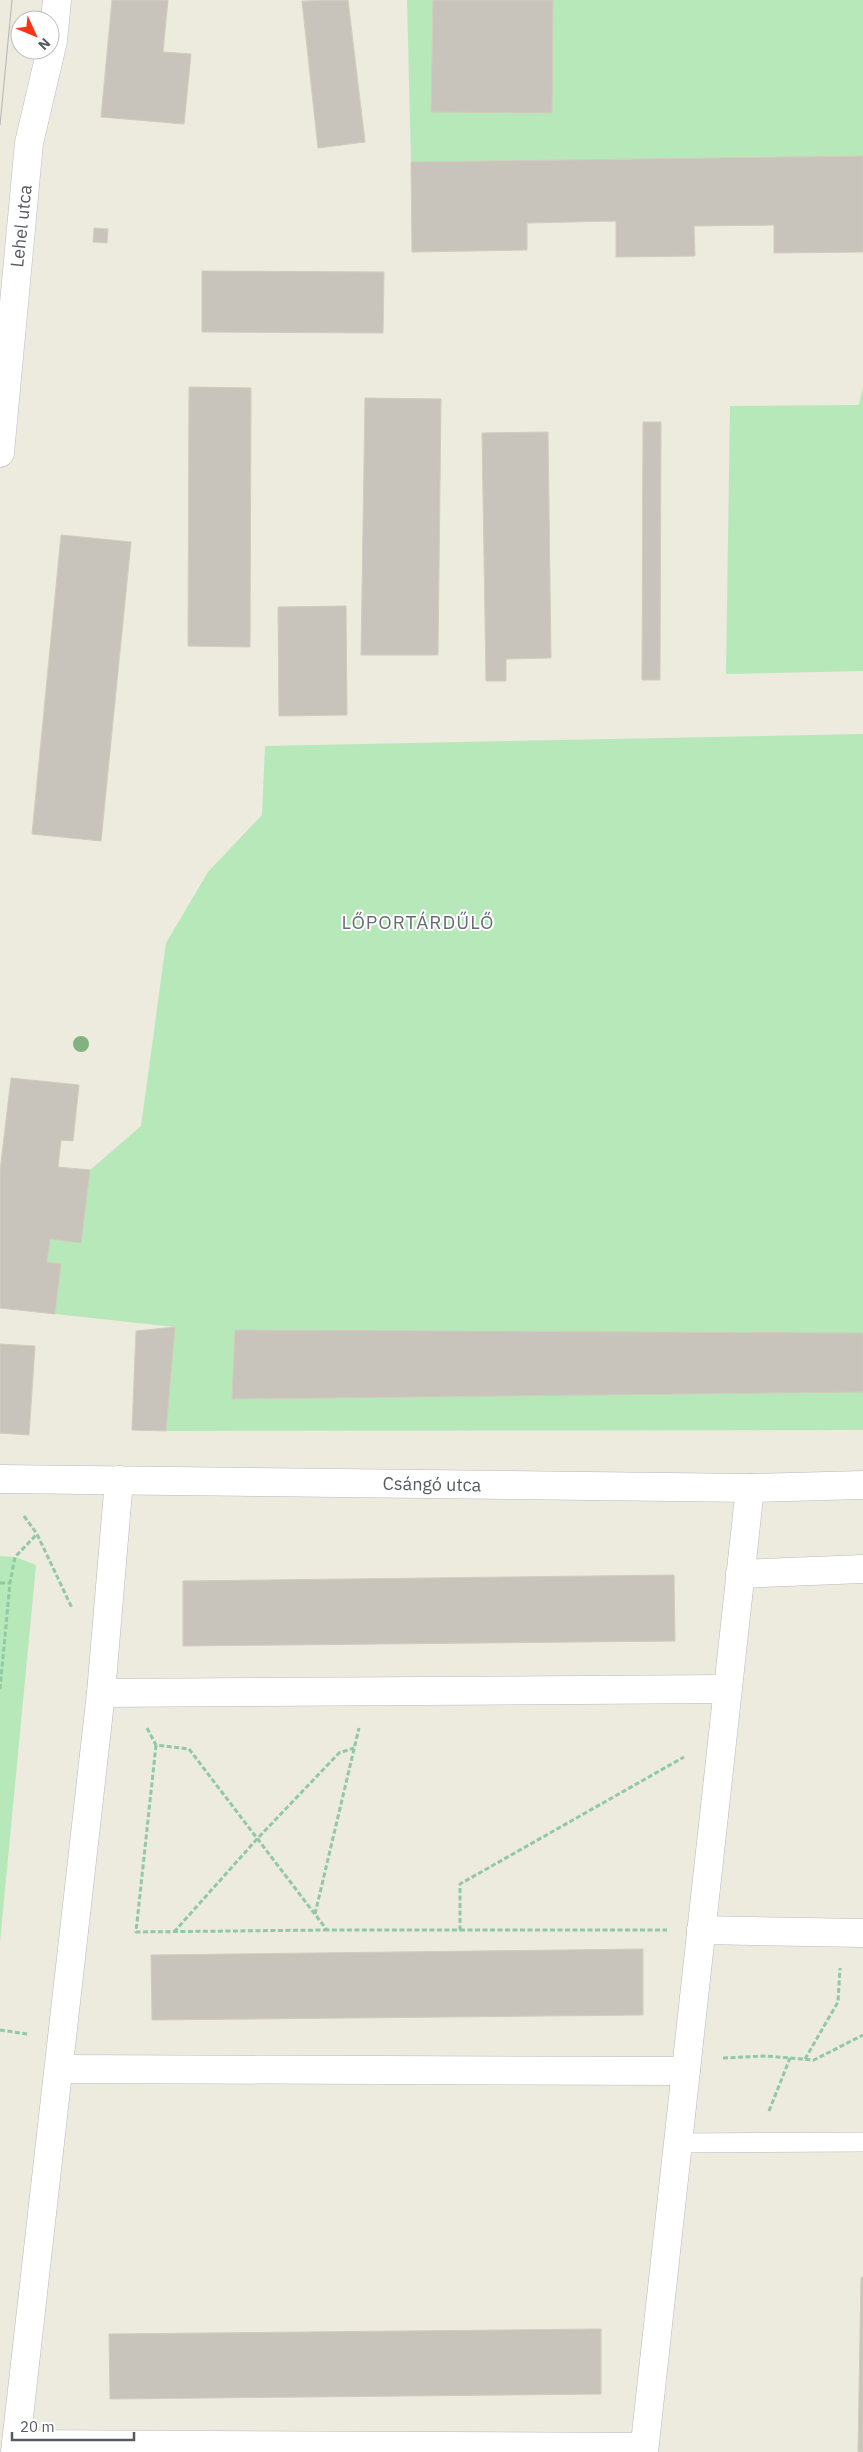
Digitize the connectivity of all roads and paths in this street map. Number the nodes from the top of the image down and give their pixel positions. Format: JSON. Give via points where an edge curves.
{"nodes":[{"id":1,"x":56,"y":0,"type":"edge"},
{"id":2,"x":0,"y":453,"type":"edge"},
{"id":3,"x":0,"y":1479,"type":"edge"},
{"id":4,"x":119,"y":1480,"type":"junction"},
{"id":5,"x":863,"y":1485,"type":"edge"},
{"id":6,"x":750,"y":1488,"type":"junction"},
{"id":7,"x":24,"y":1516,"type":"dead end"},
{"id":8,"x":37,"y":1534,"type":"junction"},
{"id":9,"x":863,"y":1569,"type":"edge"},
{"id":10,"x":740,"y":1574,"type":"junction"},
{"id":11,"x":0,"y":1583,"type":"edge"},
{"id":12,"x":10,"y":1584,"type":"junction"},
{"id":13,"x":104,"y":1657,"type":"junction"},
{"id":14,"x":0,"y":1689,"type":"edge"},
{"id":15,"x":727,"y":1689,"type":"junction"},
{"id":16,"x":368,"y":1691,"type":"junction"},
{"id":17,"x":101,"y":1692,"type":"junction"},
{"id":18,"x":128,"y":1692,"type":"junction"},
{"id":19,"x":722,"y":1736,"type":"junction"},
{"id":20,"x":156,"y":1745,"type":"junction"},
{"id":21,"x":354,"y":1748,"type":"junction"},
{"id":22,"x":257,"y":1839,"type":"junction"},
{"id":23,"x":315,"y":1914,"type":"junction"},
{"id":24,"x":327,"y":1930,"type":"junction"},
{"id":25,"x":460,"y":1930,"type":"junction"},
{"id":26,"x":701,"y":1930,"type":"junction"},
{"id":27,"x":173,"y":1932,"type":"junction"},
{"id":28,"x":852,"y":1932,"type":"edge"},
{"id":29,"x":863,"y":2035,"type":"edge"},
{"id":30,"x":790,"y":2058,"type":"junction"},
{"id":31,"x":805,"y":2059,"type":"junction"},
{"id":32,"x":686,"y":2063,"type":"junction"},
{"id":33,"x":60,"y":2069,"type":"junction"},
{"id":34,"x":863,"y":2142,"type":"edge"},
{"id":35,"x":678,"y":2143,"type":"junction"},
{"id":36,"x":757,"y":2143,"type":"junction"},
{"id":37,"x":16,"y":2448,"type":"edge"},
{"id":38,"x":644,"y":2450,"type":"edge"}],
"edges":[{"from":1,"to":2,"type":"street","name":"Lehel utca","via":[[53,41],[29,143]]},
{"from":3,"to":4,"type":"street","name":"Csángó utca"},
{"from":4,"to":6,"type":"street","name":"Csángó utca"},
{"from":4,"to":13,"type":"street"},
{"from":5,"to":6,"type":"street","name":"Csángó utca"},
{"from":6,"to":10,"type":"street"},
{"from":7,"to":8,"type":"path"},
{"from":8,"to":12,"type":"path","via":[[15,1557]]},
{"from":8,"to":13,"type":"path","via":[[72,1609]]},
{"from":9,"to":10,"type":"street"},
{"from":10,"to":15,"type":"street"},
{"from":11,"to":12,"type":"path"},
{"from":12,"to":14,"type":"path"},
{"from":13,"to":17,"type":"street"},
{"from":15,"to":16,"type":"street"},
{"from":15,"to":19,"type":"street"},
{"from":16,"to":18,"type":"street"},
{"from":16,"to":21,"type":"path"},
{"from":17,"to":18,"type":"street"},
{"from":17,"to":33,"type":"street"},
{"from":18,"to":20,"type":"path"},
{"from":19,"to":25,"type":"path","via":[[460,1884]]},
{"from":19,"to":26,"type":"street"},
{"from":20,"to":22,"type":"path","via":[[189,1749]]},
{"from":20,"to":27,"type":"path","via":[[136,1932]]},
{"from":21,"to":22,"type":"path","via":[[338,1753]]},
{"from":21,"to":23,"type":"path"},
{"from":22,"to":23,"type":"path"},
{"from":22,"to":27,"type":"path"},
{"from":23,"to":24,"type":"path"},
{"from":24,"to":25,"type":"path"},
{"from":24,"to":27,"type":"path"},
{"from":25,"to":26,"type":"path"},
{"from":26,"to":28,"type":"street"},
{"from":26,"to":32,"type":"street"},
{"from":28,"to":31,"type":"path","via":[[838,2002]]},
{"from":29,"to":31,"type":"path","via":[[814,2060]]},
{"from":30,"to":31,"type":"path"},
{"from":30,"to":32,"type":"path","via":[[707,2058]]},
{"from":30,"to":36,"type":"path"},
{"from":32,"to":33,"type":"street"},
{"from":32,"to":35,"type":"street"},
{"from":33,"to":37,"type":"street"},
{"from":34,"to":36,"type":"lane"},
{"from":35,"to":36,"type":"lane"},
{"from":35,"to":38,"type":"street"},
{"from":37,"to":38,"type":"street"}]}
